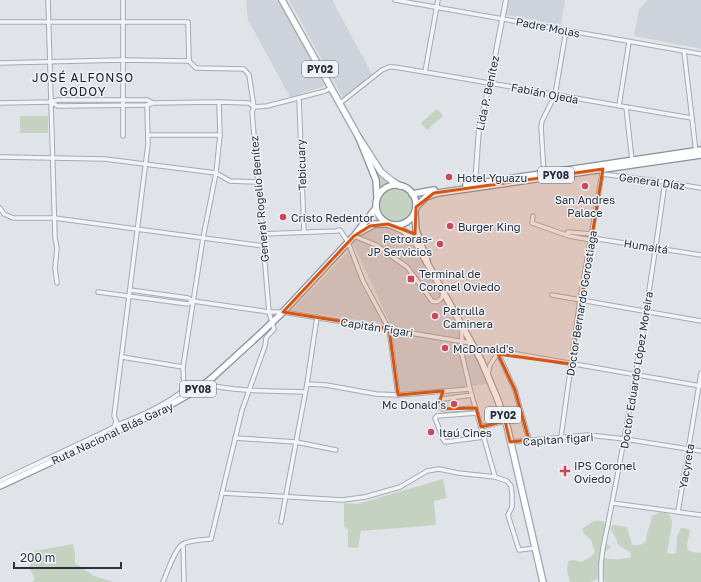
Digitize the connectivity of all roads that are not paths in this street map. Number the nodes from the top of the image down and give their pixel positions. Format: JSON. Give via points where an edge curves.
{"nodes":[{"id":1,"x":48,"y":0,"type":"edge"},
{"id":2,"x":122,"y":0,"type":"edge"},
{"id":3,"x":282,"y":0,"type":"edge"},
{"id":4,"x":395,"y":0,"type":"edge"},
{"id":5,"x":438,"y":0,"type":"edge"},
{"id":6,"x":506,"y":0,"type":"edge"},
{"id":7,"x":437,"y":8,"type":"junction"},
{"id":8,"x":502,"y":19,"type":"junction"},
{"id":9,"x":0,"y":22,"type":"edge"},
{"id":10,"x":49,"y":22,"type":"junction"},
{"id":11,"x":123,"y":22,"type":"junction"},
{"id":12,"x":566,"y":31,"type":"junction"},
{"id":13,"x":629,"y":42,"type":"junction"},
{"id":14,"x":684,"y":51,"type":"junction"},
{"id":15,"x":701,"y":54,"type":"edge"},
{"id":16,"x":122,"y":60,"type":"junction"},
{"id":17,"x":189,"y":61,"type":"junction"},
{"id":18,"x":50,"y":62,"type":"junction"},
{"id":19,"x":0,"y":63,"type":"edge"},
{"id":20,"x":425,"y":72,"type":"junction"},
{"id":21,"x":490,"y":82,"type":"junction"},
{"id":22,"x":331,"y":88,"type":"junction"},
{"id":23,"x":554,"y":95,"type":"junction"},
{"id":24,"x":299,"y":98,"type":"junction"},
{"id":25,"x":122,"y":100,"type":"junction"},
{"id":26,"x":50,"y":102,"type":"junction"},
{"id":27,"x":219,"y":102,"type":"junction"},
{"id":28,"x":0,"y":103,"type":"edge"},
{"id":29,"x":153,"y":103,"type":"junction"},
{"id":30,"x":339,"y":104,"type":"junction"},
{"id":31,"x":122,"y":105,"type":"junction"},
{"id":32,"x":147,"y":105,"type":"junction"},
{"id":33,"x":619,"y":106,"type":"junction"},
{"id":34,"x":254,"y":107,"type":"junction"},
{"id":35,"x":626,"y":107,"type":"junction"},
{"id":36,"x":692,"y":118,"type":"junction"},
{"id":37,"x":148,"y":135,"type":"junction"},
{"id":38,"x":220,"y":135,"type":"junction"},
{"id":39,"x":123,"y":136,"type":"dead end"},
{"id":40,"x":359,"y":138,"type":"junction"},
{"id":41,"x":699,"y":153,"type":"edge"},
{"id":42,"x":0,"y":157,"type":"edge"},
{"id":43,"x":52,"y":158,"type":"junction"},
{"id":44,"x":632,"y":160,"type":"junction"},
{"id":45,"x":145,"y":164,"type":"junction"},
{"id":46,"x":602,"y":169,"type":"junction"},
{"id":47,"x":216,"y":173,"type":"junction"},
{"id":48,"x":544,"y":175,"type":"junction"},
{"id":49,"x":258,"y":182,"type":"junction"},
{"id":50,"x":664,"y":182,"type":"junction"},
{"id":51,"x":475,"y":185,"type":"junction"},
{"id":52,"x":400,"y":186,"type":"junction"},
{"id":53,"x":701,"y":188,"type":"edge"},
{"id":54,"x":412,"y":194,"type":"junction"},
{"id":55,"x":377,"y":197,"type":"junction"},
{"id":56,"x":0,"y":208,"type":"edge"},
{"id":57,"x":376,"y":208,"type":"junction"},
{"id":58,"x":415,"y":209,"type":"junction"},
{"id":59,"x":533,"y":216,"type":"dead end"},
{"id":60,"x":54,"y":218,"type":"junction"},
{"id":61,"x":389,"y":224,"type":"junction"},
{"id":62,"x":137,"y":228,"type":"junction"},
{"id":63,"x":304,"y":232,"type":"junction"},
{"id":64,"x":262,"y":234,"type":"junction"},
{"id":65,"x":354,"y":236,"type":"junction"},
{"id":66,"x":592,"y":237,"type":"junction"},
{"id":67,"x":203,"y":238,"type":"junction"},
{"id":68,"x":348,"y":242,"type":"junction"},
{"id":69,"x":263,"y":246,"type":"junction"},
{"id":70,"x":656,"y":247,"type":"junction"},
{"id":71,"x":701,"y":255,"type":"edge"},
{"id":72,"x":427,"y":261,"type":"junction"},
{"id":73,"x":57,"y":283,"type":"dead end"},
{"id":74,"x":130,"y":290,"type":"junction"},
{"id":75,"x":98,"y":292,"type":"dead end"},
{"id":76,"x":443,"y":292,"type":"junction"},
{"id":77,"x":552,"y":295,"type":"dead end"},
{"id":78,"x":130,"y":297,"type":"junction"},
{"id":79,"x":580,"y":300,"type":"junction"},
{"id":80,"x":193,"y":301,"type":"junction"},
{"id":81,"x":645,"y":311,"type":"junction"},
{"id":82,"x":269,"y":312,"type":"junction"},
{"id":83,"x":283,"y":312,"type":"junction"},
{"id":84,"x":317,"y":317,"type":"junction"},
{"id":85,"x":701,"y":321,"type":"edge"},
{"id":86,"x":271,"y":323,"type":"junction"},
{"id":87,"x":460,"y":323,"type":"junction"},
{"id":88,"x":389,"y":329,"type":"junction"},
{"id":89,"x":462,"y":341,"type":"junction"},
{"id":90,"x":472,"y":343,"type":"junction"},
{"id":91,"x":498,"y":353,"type":"junction"},
{"id":92,"x":122,"y":357,"type":"junction"},
{"id":93,"x":571,"y":364,"type":"junction"},
{"id":94,"x":183,"y":367,"type":"junction"},
{"id":95,"x":701,"y":373,"type":"edge"},
{"id":96,"x":635,"y":375,"type":"junction"},
{"id":97,"x":488,"y":376,"type":"junction"},
{"id":98,"x":205,"y":384,"type":"junction"},
{"id":99,"x":307,"y":384,"type":"junction"},
{"id":100,"x":700,"y":386,"type":"edge"},
{"id":101,"x":470,"y":389,"type":"junction"},
{"id":102,"x":184,"y":390,"type":"junction"},
{"id":103,"x":249,"y":391,"type":"junction"},
{"id":104,"x":305,"y":392,"type":"junction"},
{"id":105,"x":398,"y":395,"type":"junction"},
{"id":106,"x":472,"y":395,"type":"junction"},
{"id":107,"x":188,"y":396,"type":"junction"},
{"id":108,"x":476,"y":408,"type":"junction"},
{"id":109,"x":477,"y":412,"type":"junction"},
{"id":110,"x":505,"y":421,"type":"junction"},
{"id":111,"x":118,"y":426,"type":"junction"},
{"id":112,"x":481,"y":427,"type":"junction"},
{"id":113,"x":484,"y":437,"type":"junction"},
{"id":114,"x":561,"y":437,"type":"junction"},
{"id":115,"x":235,"y":438,"type":"junction"},
{"id":116,"x":625,"y":439,"type":"junction"},
{"id":117,"x":529,"y":440,"type":"junction"},
{"id":118,"x":296,"y":442,"type":"junction"},
{"id":119,"x":510,"y":442,"type":"junction"},
{"id":120,"x":336,"y":450,"type":"dead end"},
{"id":121,"x":689,"y":450,"type":"junction"},
{"id":122,"x":701,"y":451,"type":"edge"},
{"id":123,"x":496,"y":477,"type":"junction"},
{"id":124,"x":0,"y":481,"type":"edge"},
{"id":125,"x":0,"y":486,"type":"edge"},
{"id":126,"x":222,"y":493,"type":"junction"},
{"id":127,"x":286,"y":497,"type":"junction"},
{"id":128,"x":612,"y":503,"type":"junction"},
{"id":129,"x":678,"y":512,"type":"junction"},
{"id":130,"x":701,"y":515,"type":"edge"},
{"id":131,"x":281,"y":522,"type":"dead end"},
{"id":132,"x":183,"y":544,"type":"junction"},
{"id":133,"x":535,"y":548,"type":"junction"},
{"id":134,"x":163,"y":582,"type":"edge"},
{"id":135,"x":184,"y":582,"type":"edge"},
{"id":136,"x":543,"y":582,"type":"edge"},
{"id":137,"x":601,"y":582,"type":"edge"}],
"edges":[{"from":1,"to":10,"type":"street"},
{"from":2,"to":11,"type":"street"},
{"from":3,"to":22,"type":"main road","number":"PY02"},
{"from":4,"to":7,"type":"street","name":"Padre Molas"},
{"from":5,"to":7,"type":"street"},
{"from":6,"to":8,"type":"street","name":"Lida P. Benítez"},
{"from":7,"to":8,"type":"street","name":"Padre Molas"},
{"from":7,"to":20,"type":"street"},
{"from":8,"to":12,"type":"street","name":"Padre Molas"},
{"from":8,"to":21,"type":"street","name":"Lida P. Benítez"},
{"from":9,"to":10,"type":"street"},
{"from":10,"to":11,"type":"street"},
{"from":10,"to":18,"type":"street"},
{"from":11,"to":16,"type":"street"},
{"from":11,"to":17,"type":"street","via":[[188,22]]},
{"from":12,"to":13,"type":"street","name":"Padre Molas"},
{"from":12,"to":23,"type":"street"},
{"from":13,"to":14,"type":"street","name":"Padre Molas"},
{"from":13,"to":33,"type":"street"},
{"from":14,"to":15,"type":"street","name":"Padre Molas"},
{"from":14,"to":36,"type":"street"},
{"from":16,"to":17,"type":"street"},
{"from":16,"to":18,"type":"street"},
{"from":16,"to":25,"type":"street"},
{"from":17,"to":34,"type":"street","name":"General Rogelio Benítez","via":[[196,68],[244,69],[249,75]]},
{"from":18,"to":19,"type":"street"},
{"from":18,"to":26,"type":"street"},
{"from":20,"to":21,"type":"street","name":"Fabián Ojeda"},
{"from":20,"to":30,"type":"street","name":"Fabián Ojeda","via":[[389,67]]},
{"from":21,"to":23,"type":"street","name":"Fabián Ojeda"},
{"from":21,"to":51,"type":"street","name":"Lida P. Benítez","via":[[479,128]]},
{"from":22,"to":24,"type":"street"},
{"from":22,"to":30,"type":"main road","number":"PY02"},
{"from":23,"to":33,"type":"street","name":"Fabián Ojeda"},
{"from":23,"to":48,"type":"street","via":[[541,127]]},
{"from":24,"to":34,"type":"street"},
{"from":24,"to":63,"type":"street","name":"Tebicuary"},
{"from":25,"to":26,"type":"street"},
{"from":25,"to":29,"type":"street","via":[[147,100]]},
{"from":25,"to":31,"type":"street"},
{"from":26,"to":28,"type":"street"},
{"from":26,"to":31,"type":"street","via":[[58,106]]},
{"from":26,"to":43,"type":"street"},
{"from":27,"to":29,"type":"street"},
{"from":27,"to":34,"type":"street","via":[[249,103]]},
{"from":27,"to":38,"type":"street"},
{"from":29,"to":32,"type":"street"},
{"from":30,"to":40,"type":"main road","number":"PY02"},
{"from":31,"to":32,"type":"street"},
{"from":31,"to":39,"type":"street"},
{"from":32,"to":37,"type":"street"},
{"from":33,"to":35,"type":"street","name":"Fabián Ojeda"},
{"from":34,"to":49,"type":"street","name":"General Rogelio Benítez","via":[[252,112]]},
{"from":35,"to":36,"type":"street","name":"Fabián Ojeda"},
{"from":35,"to":44,"type":"street"},
{"from":36,"to":41,"type":"street"},
{"from":37,"to":38,"type":"street"},
{"from":37,"to":45,"type":"street"},
{"from":38,"to":47,"type":"street"},
{"from":40,"to":52,"type":"main road","number":"PY02","via":[[381,172]]},
{"from":40,"to":55,"type":"main road","number":"PY02","via":[[376,180]]},
{"from":41,"to":44,"type":"main road","number":"PY08"},
{"from":41,"to":46,"type":"main road","number":"PY08"},
{"from":42,"to":43,"type":"street"},
{"from":43,"to":45,"type":"street","via":[[105,159]]},
{"from":43,"to":60,"type":"street"},
{"from":44,"to":46,"type":"main road","number":"PY08"},
{"from":45,"to":47,"type":"street"},
{"from":45,"to":62,"type":"street"},
{"from":46,"to":48,"type":"main road","number":"PY08"},
{"from":46,"to":50,"type":"street","name":"General Díaz"},
{"from":46,"to":66,"type":"street","name":"Doctor Bernardo Gorostiaga"},
{"from":47,"to":49,"type":"street","via":[[230,181]]},
{"from":47,"to":67,"type":"street"},
{"from":48,"to":51,"type":"main road","number":"PY08"},
{"from":49,"to":64,"type":"street","name":"General Rogelio Benítez"},
{"from":50,"to":53,"type":"street","name":"General Díaz"},
{"from":50,"to":70,"type":"street","name":"Doctor Eduardo López Moreira"},
{"from":51,"to":54,"type":"main road","number":"PY08"},
{"from":51,"to":58,"type":"main road","number":"PY08","via":[[434,193],[422,200]]},
{"from":52,"to":54,"type":"main road","number":"PY02"},
{"from":52,"to":55,"type":"main road","via":[[389,186]]},
{"from":54,"to":58,"type":"main road","number":"PY02","via":[[416,202]]},
{"from":55,"to":57,"type":"main road","number":"PY02"},
{"from":56,"to":60,"type":"street","via":[[4,214],[13,218]]},
{"from":57,"to":61,"type":"main road","number":"PY02","via":[[380,219]]},
{"from":57,"to":65,"type":"main road","name":"Ruta Nacional Blás Garay","number":"PY08"},
{"from":58,"to":61,"type":"main road","via":[[408,222],[397,226]]},
{"from":58,"to":72,"type":"main road","number":"PY02","via":[[416,230]]},
{"from":59,"to":66,"type":"street","name":"Humaitá","via":[[532,223],[566,234]]},
{"from":60,"to":62,"type":"street"},
{"from":60,"to":73,"type":"street"},
{"from":61,"to":65,"type":"main road","name":"Ruta Nacional Blás Garay","number":"PY08","via":[[375,224]]},
{"from":61,"to":72,"type":"main road","number":"PY02","via":[[403,229],[410,235]]},
{"from":62,"to":67,"type":"street"},
{"from":62,"to":74,"type":"street"},
{"from":63,"to":64,"type":"street"},
{"from":63,"to":68,"type":"street","via":[[340,230]]},
{"from":64,"to":69,"type":"street","name":"General Rogelio Benítez"},
{"from":65,"to":68,"type":"main road","name":"Ruta Nacional Blás Garay","number":"PY08"},
{"from":65,"to":76,"type":"street","via":[[376,245],[407,267],[432,302],[440,300]]},
{"from":66,"to":70,"type":"street","name":"Humaitá"},
{"from":66,"to":79,"type":"street","name":"Doctor Bernardo Gorostiaga"},
{"from":67,"to":69,"type":"street"},
{"from":67,"to":80,"type":"street"},
{"from":68,"to":83,"type":"main road","name":"Ruta Nacional Blás Garay","number":"PY08"},
{"from":68,"to":88,"type":"street","via":[[363,281]]},
{"from":69,"to":82,"type":"street","name":"General Rogelio Benítez"},
{"from":70,"to":71,"type":"street","name":"Humaitá"},
{"from":70,"to":81,"type":"street","name":"Doctor Eduardo López Moreira"},
{"from":72,"to":76,"type":"main road","number":"PY02"},
{"from":74,"to":78,"type":"street"},
{"from":74,"to":80,"type":"street","via":[[188,298]]},
{"from":75,"to":78,"type":"street"},
{"from":76,"to":87,"type":"main road","number":"PY02"},
{"from":77,"to":79,"type":"street"},
{"from":78,"to":80,"type":"street","via":[[188,304]]},
{"from":78,"to":92,"type":"street"},
{"from":79,"to":81,"type":"street"},
{"from":79,"to":93,"type":"street","name":"Doctor Bernardo Gorostiaga"},
{"from":80,"to":82,"type":"street","name":"Capitán Figari"},
{"from":80,"to":94,"type":"street"},
{"from":81,"to":85,"type":"street"},
{"from":81,"to":96,"type":"street","name":"Doctor Eduardo López Moreira"},
{"from":82,"to":83,"type":"street","name":"Capitán Figari"},
{"from":82,"to":86,"type":"street","name":"General Rogelio Benítez"},
{"from":83,"to":84,"type":"street","name":"Capitán Figari"},
{"from":83,"to":86,"type":"main road","name":"Ruta Nacional Blás Garay","number":"PY08"},
{"from":84,"to":88,"type":"street","name":"Capitán Figari"},
{"from":84,"to":99,"type":"street"},
{"from":86,"to":98,"type":"main road","name":"Ruta Nacional Blás Garay","number":"PY08"},
{"from":86,"to":103,"type":"street","via":[[274,329],[266,338]]},
{"from":87,"to":89,"type":"street"},
{"from":87,"to":90,"type":"main road","number":"PY02"},
{"from":88,"to":89,"type":"street","name":"Capitán Figari"},
{"from":88,"to":105,"type":"street"},
{"from":89,"to":90,"type":"street","name":"Capitán Figari"},
{"from":89,"to":101,"type":"street","via":[[461,350]]},
{"from":90,"to":97,"type":"main road","number":"PY02"},
{"from":91,"to":93,"type":"street"},
{"from":91,"to":97,"type":"street","via":[[490,366]]},
{"from":91,"to":117,"type":"street","via":[[515,390]]},
{"from":92,"to":94,"type":"street"},
{"from":92,"to":111,"type":"street","via":[[114,416]]},
{"from":93,"to":96,"type":"street"},
{"from":93,"to":114,"type":"street","name":"Doctor Bernardo Gorostiaga"},
{"from":94,"to":102,"type":"street"},
{"from":95,"to":100,"type":"street","name":"Yacyreta"},
{"from":96,"to":100,"type":"street"},
{"from":96,"to":116,"type":"street","name":"Doctor Eduardo López Moreira"},
{"from":97,"to":110,"type":"main road","number":"PY02"},
{"from":98,"to":103,"type":"street"},
{"from":98,"to":107,"type":"main road","name":"Ruta Nacional Blás Garay","number":"PY08"},
{"from":99,"to":104,"type":"street"},
{"from":99,"to":105,"type":"street"},
{"from":100,"to":121,"type":"street","name":"Yacyreta"},
{"from":101,"to":105,"type":"street"},
{"from":101,"to":106,"type":"street"},
{"from":102,"to":107,"type":"street"},
{"from":102,"to":111,"type":"street","via":[[151,411]]},
{"from":103,"to":104,"type":"street"},
{"from":103,"to":115,"type":"street"},
{"from":104,"to":118,"type":"street"},
{"from":106,"to":108,"type":"street"},
{"from":106,"to":108,"type":"street","via":[[443,399],[438,403],[446,410]]},
{"from":107,"to":111,"type":"main road","name":"Ruta Nacional Blás Garay","number":"PY08","via":[[156,413]]},
{"from":108,"to":109,"type":"street"},
{"from":109,"to":112,"type":"street"},
{"from":109,"to":113,"type":"street","via":[[435,418],[445,442]]},
{"from":110,"to":112,"type":"street"},
{"from":110,"to":119,"type":"main road","number":"PY02"},
{"from":111,"to":124,"type":"street"},
{"from":111,"to":125,"type":"main road","name":"Ruta Nacional Blás Garay","number":"PY08"},
{"from":112,"to":113,"type":"street"},
{"from":113,"to":123,"type":"street"},
{"from":114,"to":116,"type":"street","name":"Capitan figari","via":[[588,435]]},
{"from":114,"to":117,"type":"street","name":"Capitan figari"},
{"from":115,"to":118,"type":"street"},
{"from":115,"to":126,"type":"street"},
{"from":116,"to":121,"type":"street","name":"Capitan figari"},
{"from":116,"to":128,"type":"street","name":"Doctor Eduardo López Moreira"},
{"from":117,"to":119,"type":"street","name":"Capitan figari"},
{"from":118,"to":120,"type":"street"},
{"from":118,"to":127,"type":"street"},
{"from":119,"to":133,"type":"main road","number":"PY02"},
{"from":121,"to":122,"type":"street","name":"Capitan figari"},
{"from":121,"to":129,"type":"street","name":"Yacyreta"},
{"from":123,"to":127,"type":"street","via":[[438,469],[427,471],[400,487],[365,497],[342,500]]},
{"from":123,"to":133,"type":"street","via":[[507,481],[511,486],[512,507],[508,515],[519,550]]},
{"from":126,"to":127,"type":"street"},
{"from":126,"to":132,"type":"street","via":[[211,539]]},
{"from":127,"to":131,"type":"street"},
{"from":128,"to":129,"type":"street"},
{"from":128,"to":137,"type":"street","name":"Doctor Eduardo López Moreira","via":[[603,548]]},
{"from":129,"to":130,"type":"street"},
{"from":132,"to":134,"type":"street","via":[[177,549]]},
{"from":132,"to":135,"type":"street"},
{"from":133,"to":136,"type":"main road","number":"PY02"}]}
